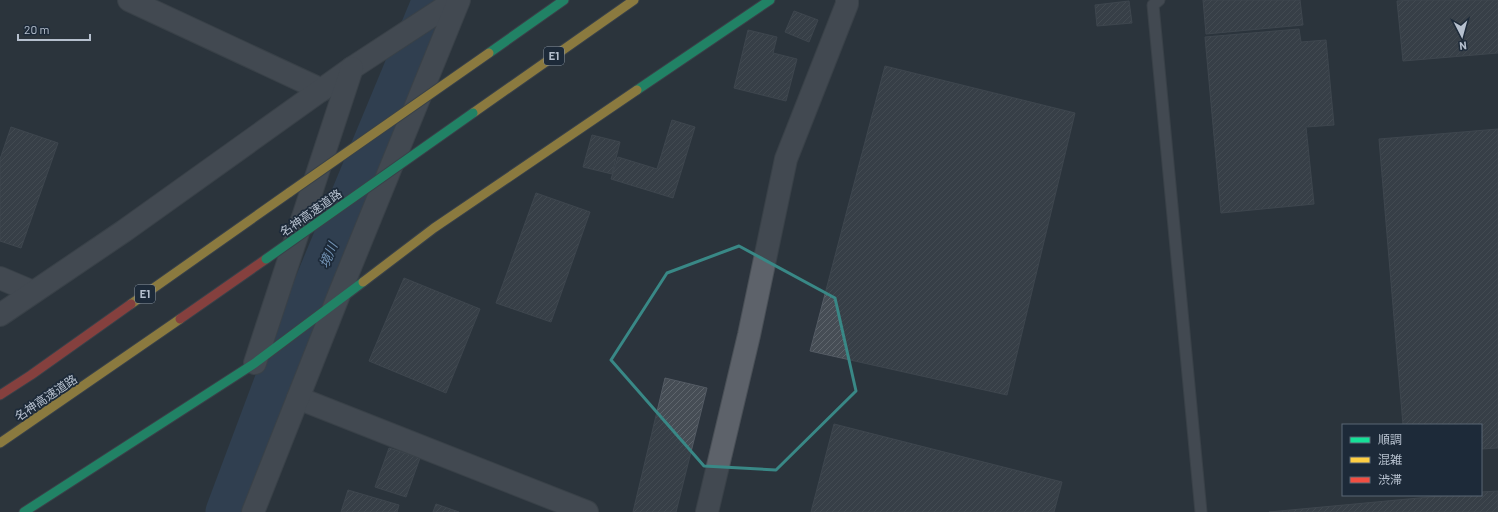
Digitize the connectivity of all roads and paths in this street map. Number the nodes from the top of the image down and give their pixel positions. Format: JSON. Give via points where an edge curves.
{"nodes":[{"id":1,"x":130,"y":0,"type":"edge"},
{"id":2,"x":458,"y":0,"type":"edge"},
{"id":3,"x":564,"y":0,"type":"edge"},
{"id":4,"x":634,"y":0,"type":"edge"},
{"id":5,"x":770,"y":0,"type":"edge"},
{"id":6,"x":847,"y":0,"type":"edge"},
{"id":7,"x":1159,"y":0,"type":"edge"},
{"id":8,"x":358,"y":65,"type":"junction"},
{"id":9,"x":322,"y":90,"type":"junction"},
{"id":10,"x":0,"y":278,"type":"edge"},
{"id":11,"x":33,"y":292,"type":"junction"},
{"id":12,"x":336,"y":302,"type":"junction"},
{"id":13,"x":0,"y":315,"type":"edge"},
{"id":14,"x":255,"y":363,"type":"junction"},
{"id":15,"x":0,"y":395,"type":"edge"},
{"id":16,"x":298,"y":398,"type":"junction"},
{"id":17,"x":0,"y":443,"type":"edge"},
{"id":18,"x":24,"y":512,"type":"edge"},
{"id":19,"x":254,"y":512,"type":"edge"},
{"id":20,"x":587,"y":512,"type":"edge"},
{"id":21,"x":707,"y":512,"type":"edge"},
{"id":22,"x":1201,"y":512,"type":"edge"}],
"edges":[{"from":1,"to":9,"type":"street"},
{"from":2,"to":8,"type":"street"},
{"from":2,"to":12,"type":"street"},
{"from":3,"to":15,"type":"main road","number":"E1","bridge":true},
{"from":4,"to":17,"type":"main road","name":"名神高速道路","number":"E1","bridge":true},
{"from":5,"to":12,"type":"main road","via":[[434,228]]},
{"from":6,"to":21,"type":"street","via":[[786,159],[749,335]]},
{"from":7,"to":22,"type":"lane","via":[[1153,5]]},
{"from":8,"to":9,"type":"street"},
{"from":8,"to":14,"type":"street"},
{"from":9,"to":11,"type":"street"},
{"from":10,"to":11,"type":"street"},
{"from":11,"to":13,"type":"street"},
{"from":12,"to":14,"type":"main road"},
{"from":12,"to":16,"type":"street"},
{"from":14,"to":18,"type":"main road"},
{"from":16,"to":19,"type":"street"},
{"from":16,"to":20,"type":"street"}]}
